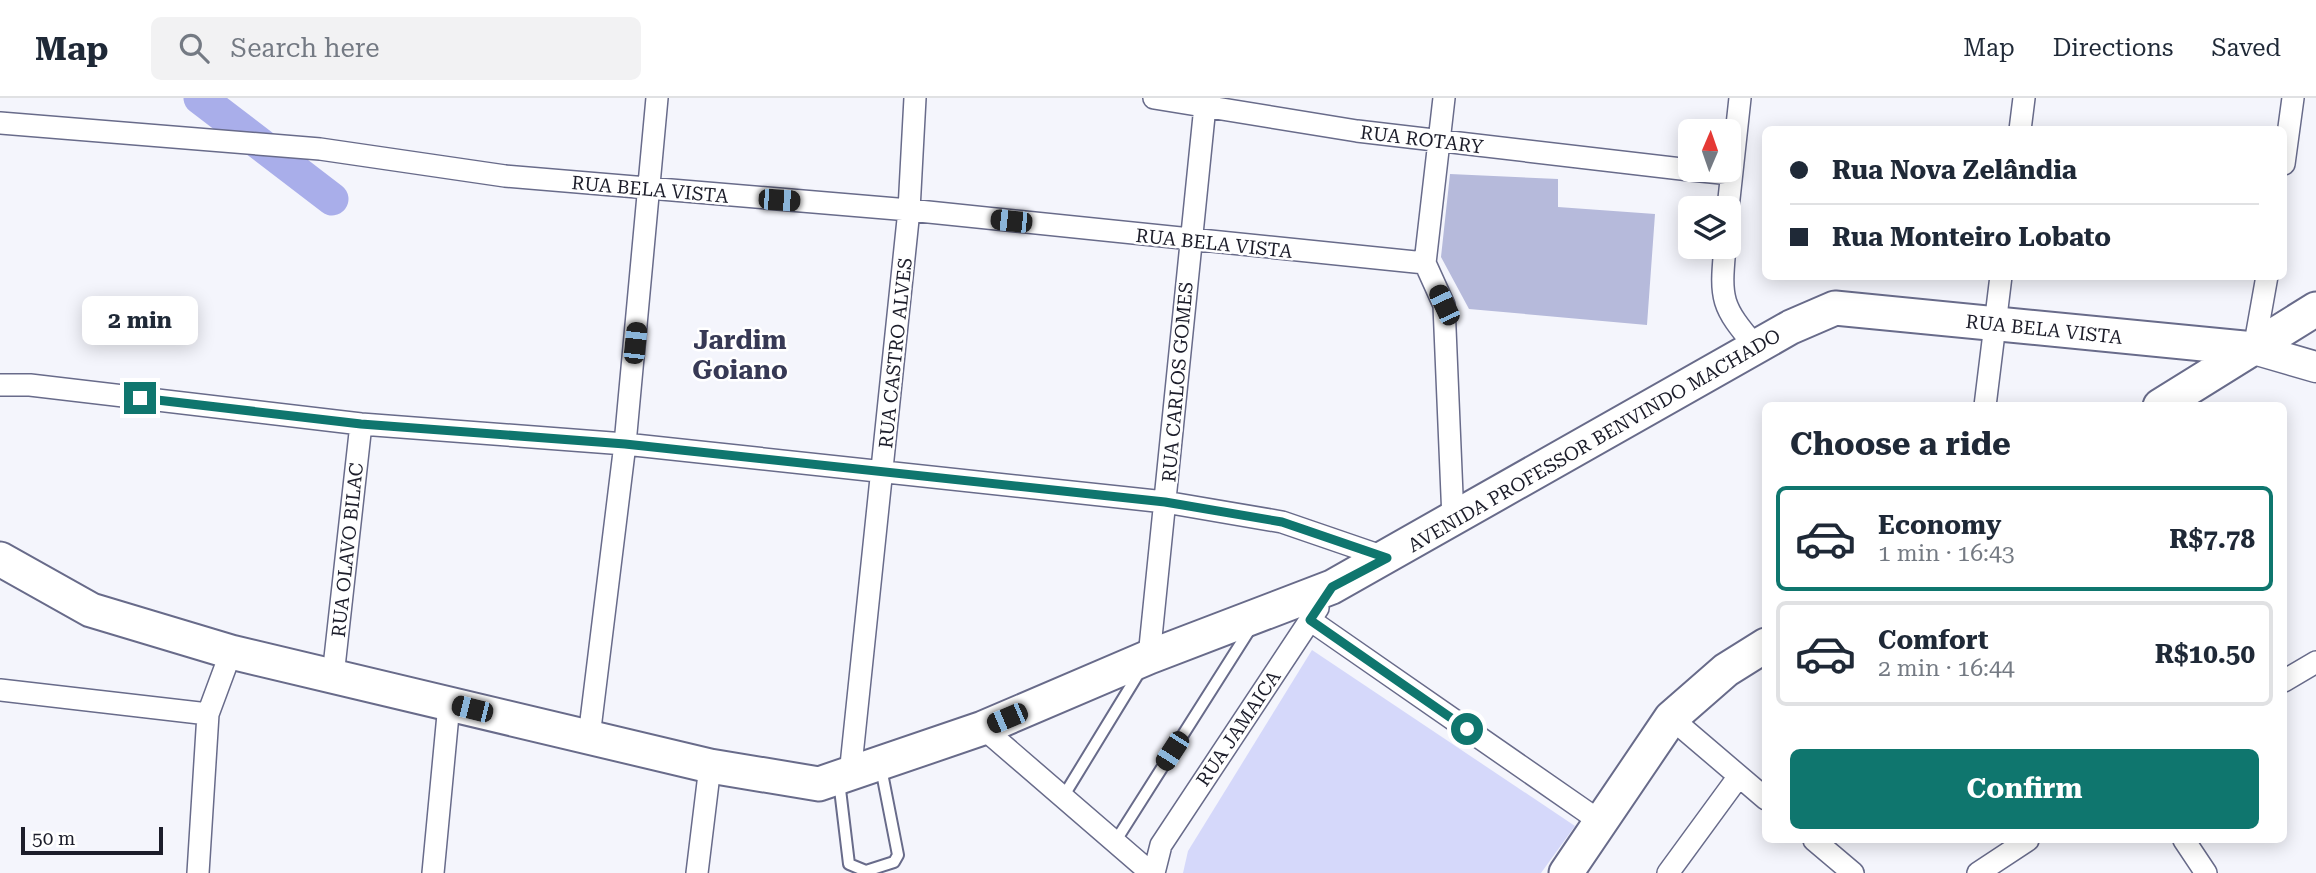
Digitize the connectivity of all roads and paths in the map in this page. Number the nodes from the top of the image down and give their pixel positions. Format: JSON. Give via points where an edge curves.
{"nodes":[{"id":1,"x":657,"y":98,"type":"edge"},
{"id":2,"x":915,"y":98,"type":"edge"},
{"id":3,"x":1154,"y":98,"type":"edge"},
{"id":4,"x":1444,"y":98,"type":"edge"},
{"id":5,"x":1741,"y":98,"type":"edge"},
{"id":6,"x":2024,"y":98,"type":"edge"},
{"id":7,"x":2293,"y":98,"type":"edge"},
{"id":8,"x":1205,"y":106,"type":"junction"},
{"id":9,"x":1738,"y":119,"type":"edge"},
{"id":10,"x":0,"y":123,"type":"edge"},
{"id":11,"x":2020,"y":126,"type":"edge"},
{"id":12,"x":1438,"y":141,"type":"junction"},
{"id":13,"x":2287,"y":142,"type":"edge"},
{"id":14,"x":1678,"y":169,"type":"edge"},
{"id":15,"x":649,"y":190,"type":"junction"},
{"id":16,"x":909,"y":210,"type":"junction"},
{"id":17,"x":1191,"y":241,"type":"junction"},
{"id":18,"x":1725,"y":259,"type":"edge"},
{"id":19,"x":1425,"y":263,"type":"junction"},
{"id":20,"x":2001,"y":280,"type":"edge"},
{"id":21,"x":2266,"y":280,"type":"edge"},
{"id":22,"x":1835,"y":308,"type":"joint"},
{"id":23,"x":2316,"y":309,"type":"edge"},
{"id":24,"x":1996,"y":324,"type":"junction"},
{"id":25,"x":1756,"y":347,"type":"junction"},
{"id":26,"x":2254,"y":349,"type":"junction"},
{"id":27,"x":2316,"y":367,"type":"edge"},
{"id":28,"x":0,"y":385,"type":"edge"},
{"id":29,"x":1986,"y":402,"type":"edge"},
{"id":30,"x":2167,"y":402,"type":"edge"},
{"id":31,"x":361,"y":424,"type":"junction"},
{"id":32,"x":625,"y":444,"type":"junction"},
{"id":33,"x":883,"y":471,"type":"junction"},
{"id":34,"x":1165,"y":502,"type":"junction"},
{"id":35,"x":1454,"y":519,"type":"junction"},
{"id":36,"x":1387,"y":558,"type":"junction"},
{"id":37,"x":0,"y":559,"type":"edge"},
{"id":38,"x":1332,"y":587,"type":"junction"},
{"id":39,"x":1259,"y":615,"type":"junction"},
{"id":40,"x":1310,"y":620,"type":"junction"},
{"id":41,"x":1762,"y":648,"type":"edge"},
{"id":42,"x":232,"y":652,"type":"junction"},
{"id":43,"x":1149,"y":657,"type":"junction"},
{"id":44,"x":2316,"y":662,"type":"edge"},
{"id":45,"x":333,"y":676,"type":"junction"},
{"id":46,"x":2287,"y":679,"type":"edge"},
{"id":47,"x":0,"y":690,"type":"edge"},
{"id":48,"x":449,"y":704,"type":"junction"},
{"id":49,"x":208,"y":714,"type":"junction"},
{"id":50,"x":1671,"y":718,"type":"junction"},
{"id":51,"x":983,"y":728,"type":"junction"},
{"id":52,"x":589,"y":737,"type":"junction"},
{"id":53,"x":710,"y":766,"type":"junction"},
{"id":54,"x":856,"y":773,"type":"junction"},
{"id":55,"x":1739,"y":776,"type":"junction"},
{"id":56,"x":1762,"y":796,"type":"edge"},
{"id":57,"x":1063,"y":797,"type":"junction"},
{"id":58,"x":1601,"y":822,"type":"junction"},
{"id":59,"x":1115,"y":842,"type":"junction"},
{"id":60,"x":1818,"y":843,"type":"edge"},
{"id":61,"x":2023,"y":843,"type":"edge"},
{"id":62,"x":2186,"y":843,"type":"edge"},
{"id":63,"x":198,"y":873,"type":"edge"},
{"id":64,"x":433,"y":873,"type":"edge"},
{"id":65,"x":697,"y":873,"type":"edge"},
{"id":66,"x":1153,"y":873,"type":"edge"},
{"id":67,"x":1566,"y":873,"type":"edge"},
{"id":68,"x":1668,"y":873,"type":"edge"},
{"id":69,"x":1853,"y":873,"type":"edge"},
{"id":70,"x":1978,"y":873,"type":"edge"},
{"id":71,"x":2206,"y":873,"type":"edge"}],
"edges":[{"from":1,"to":15,"type":"street"},
{"from":2,"to":16,"type":"street","name":"RUA CASTRO ALVES"},
{"from":3,"to":8,"type":"street","name":"RUA ROTARY"},
{"from":4,"to":12,"type":"street"},
{"from":5,"to":9,"type":"street"},
{"from":6,"to":11,"type":"street"},
{"from":7,"to":13,"type":"street"},
{"from":8,"to":12,"type":"street","name":"RUA ROTARY"},
{"from":8,"to":17,"type":"street","name":"RUA CARLOS GOMES"},
{"from":10,"to":15,"type":"street","name":"RUA BELA VISTA","via":[[320,149],[505,176]]},
{"from":12,"to":14,"type":"street","name":"RUA ROTARY"},
{"from":12,"to":19,"type":"street"},
{"from":15,"to":16,"type":"street","name":"RUA BELA VISTA"},
{"from":15,"to":32,"type":"street"},
{"from":16,"to":17,"type":"street","name":"RUA BELA VISTA"},
{"from":16,"to":33,"type":"street","name":"RUA CASTRO ALVES"},
{"from":17,"to":19,"type":"street","name":"RUA BELA VISTA"},
{"from":17,"to":34,"type":"street","name":"RUA CARLOS GOMES"},
{"from":18,"to":25,"type":"street","via":[[1723,300]]},
{"from":19,"to":35,"type":"street","via":[[1444,305]]},
{"from":20,"to":24,"type":"street"},
{"from":21,"to":26,"type":"street"},
{"from":22,"to":24,"type":"main road","name":"RUA BELA VISTA"},
{"from":22,"to":25,"type":"main road","name":"AVENIDA PROFESSOR BENVINDO MACHADO"},
{"from":23,"to":26,"type":"main road"},
{"from":24,"to":26,"type":"main road","name":"RUA BELA VISTA"},
{"from":24,"to":29,"type":"street"},
{"from":25,"to":35,"type":"main road","name":"AVENIDA PROFESSOR BENVINDO MACHADO"},
{"from":26,"to":27,"type":"street"},
{"from":26,"to":30,"type":"main road"},
{"from":28,"to":31,"type":"street"},
{"from":31,"to":32,"type":"street"},
{"from":31,"to":45,"type":"street","name":"RUA OLAVO BILAC"},
{"from":32,"to":33,"type":"street"},
{"from":32,"to":52,"type":"street"},
{"from":33,"to":34,"type":"street"},
{"from":33,"to":54,"type":"street","name":"RUA CASTRO ALVES"},
{"from":34,"to":36,"type":"street","via":[[1282,522]]},
{"from":34,"to":43,"type":"street","name":"RUA CARLOS GOMES"},
{"from":35,"to":36,"type":"main road","name":"AVENIDA PROFESSOR BENVINDO MACHADO"},
{"from":36,"to":38,"type":"main road","name":"AVENIDA PROFESSOR BENVINDO MACHADO"},
{"from":37,"to":42,"type":"main road","name":"AVENIDA PROFESSOR BENVINDO MACHADO","via":[[91,610]]},
{"from":38,"to":39,"type":"main road","name":"AVENIDA PROFESSOR BENVINDO MACHADO"},
{"from":38,"to":40,"type":"street","name":"RUA JAMAICA"},
{"from":39,"to":43,"type":"main road","name":"AVENIDA PROFESSOR BENVINDO MACHADO"},
{"from":39,"to":59,"type":"lane"},
{"from":40,"to":58,"type":"street"},
{"from":40,"to":66,"type":"street","name":"RUA JAMAICA","via":[[1161,845]]},
{"from":41,"to":50,"type":"main road","via":[[1726,670]]},
{"from":42,"to":45,"type":"main road","name":"AVENIDA PROFESSOR BENVINDO MACHADO"},
{"from":42,"to":49,"type":"street"},
{"from":43,"to":51,"type":"main road","name":"AVENIDA PROFESSOR BENVINDO MACHADO"},
{"from":43,"to":57,"type":"lane"},
{"from":44,"to":46,"type":"street"},
{"from":45,"to":48,"type":"main road","name":"AVENIDA PROFESSOR BENVINDO MACHADO"},
{"from":47,"to":49,"type":"street"},
{"from":48,"to":52,"type":"main road","name":"AVENIDA PROFESSOR BENVINDO MACHADO"},
{"from":48,"to":64,"type":"street"},
{"from":49,"to":63,"type":"street"},
{"from":50,"to":55,"type":"street"},
{"from":50,"to":58,"type":"main road"},
{"from":51,"to":54,"type":"main road","name":"AVENIDA PROFESSOR BENVINDO MACHADO"},
{"from":51,"to":57,"type":"street"},
{"from":52,"to":53,"type":"main road","name":"AVENIDA PROFESSOR BENVINDO MACHADO"},
{"from":53,"to":54,"type":"main road","name":"AVENIDA PROFESSOR BENVINDO MACHADO","via":[[819,784]]},
{"from":53,"to":65,"type":"street"},
{"from":54,"to":54,"type":"lane","via":[[849,864],[866,871],[894,863],[898,855]]},
{"from":55,"to":56,"type":"street"},
{"from":55,"to":68,"type":"street"},
{"from":57,"to":59,"type":"street"},
{"from":58,"to":67,"type":"main road"},
{"from":59,"to":66,"type":"street"},
{"from":60,"to":69,"type":"street"},
{"from":61,"to":70,"type":"street"},
{"from":62,"to":71,"type":"street"}]}
